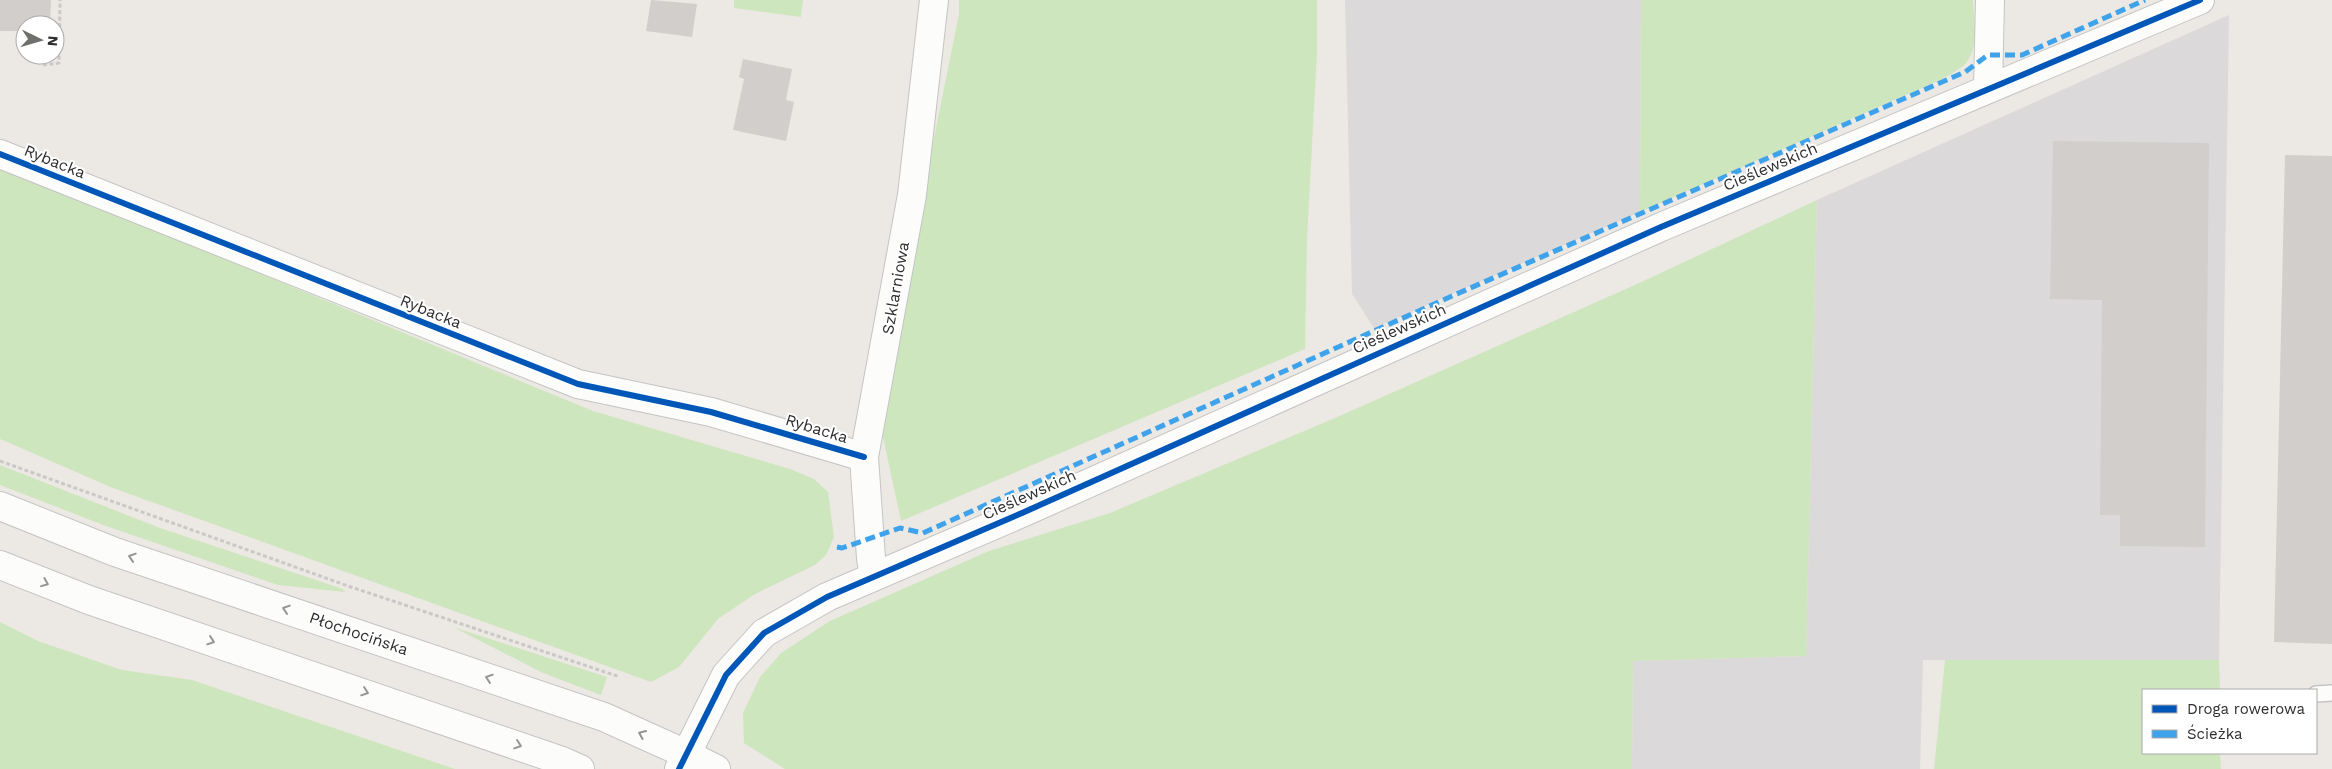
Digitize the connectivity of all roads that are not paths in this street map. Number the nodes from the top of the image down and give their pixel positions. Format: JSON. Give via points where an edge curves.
{"nodes":[{"id":1,"x":934,"y":0,"type":"edge"},
{"id":2,"x":1990,"y":0,"type":"edge"},
{"id":3,"x":2200,"y":0,"type":"edge"},
{"id":4,"x":1988,"y":90,"type":"junction"},
{"id":5,"x":0,"y":154,"type":"edge"},
{"id":6,"x":864,"y":457,"type":"junction"},
{"id":7,"x":0,"y":506,"type":"edge"},
{"id":8,"x":0,"y":564,"type":"edge"},
{"id":9,"x":874,"y":576,"type":"junction"},
{"id":10,"x":2332,"y":693,"type":"edge"},
{"id":11,"x":2317,"y":694,"type":"edge"},
{"id":12,"x":683,"y":761,"type":"edge"},
{"id":13,"x":580,"y":769,"type":"edge"},
{"id":14,"x":716,"y":769,"type":"edge"}],
"edges":[{"from":1,"to":6,"type":"street","name":"Szklarniowa","via":[[912,195]]},
{"from":2,"to":4,"type":"street"},
{"from":3,"to":4,"type":"street","name":"Cieślewskich"},
{"from":4,"to":9,"type":"street","name":"Cieślewskich","via":[[1656,229]]},
{"from":5,"to":6,"type":"street","name":"Rybacka","via":[[578,384],[711,412]]},
{"from":6,"to":9,"type":"street","name":"Szklarniowa"},
{"from":12,"to":7,"type":"street","name":"Płochocińska","one_way":true,"via":[[604,717],[115,552]]},
{"from":8,"to":13,"type":"street","one_way":true,"via":[[89,600],[370,694]]},
{"from":9,"to":12,"type":"street","name":"Cieślewskich","via":[[827,597],[764,633],[726,675]]},
{"from":10,"to":11,"type":"lane"},
{"from":12,"to":14,"type":"street","name":"Płochocińska"}]}
